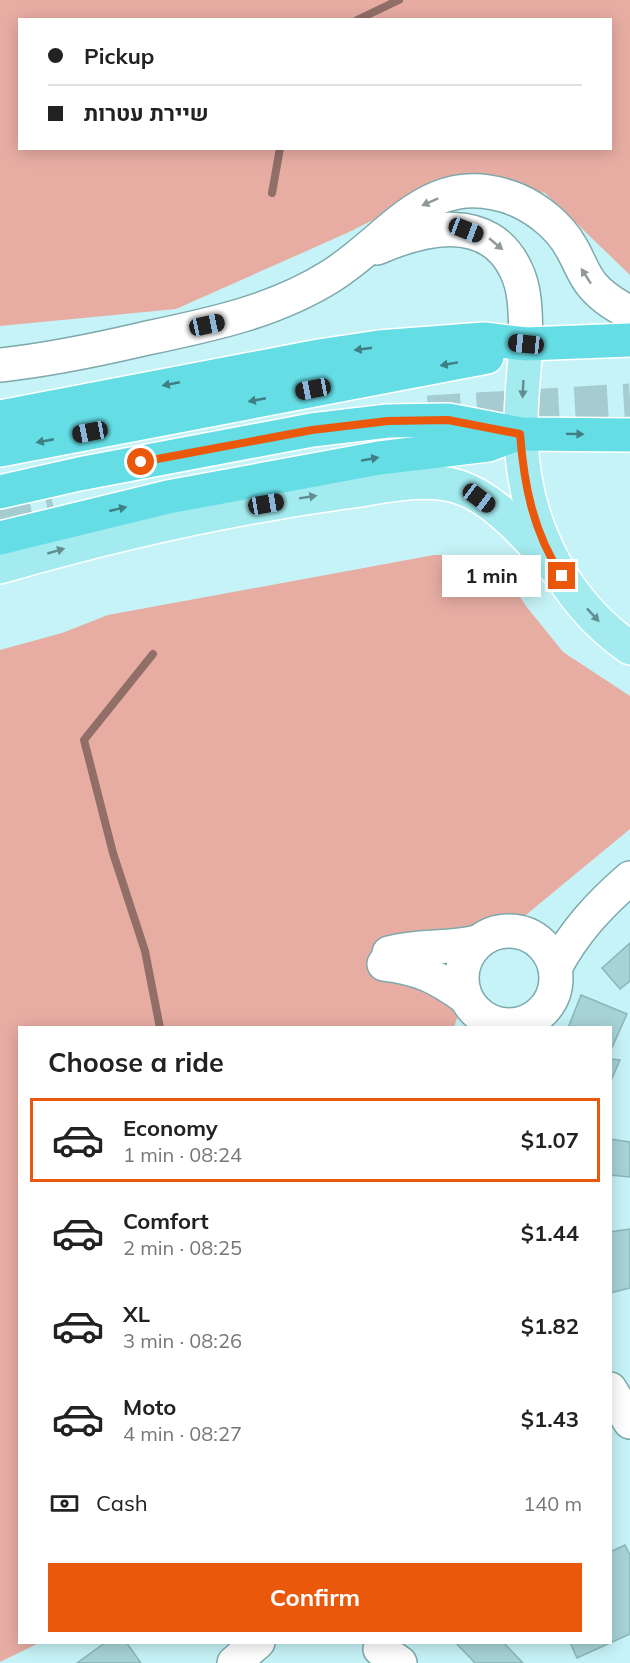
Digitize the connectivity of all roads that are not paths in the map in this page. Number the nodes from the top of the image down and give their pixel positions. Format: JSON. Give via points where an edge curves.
{"nodes":[{"id":1,"x":362,"y":255,"type":"junction"},
{"id":2,"x":630,"y":313,"type":"edge"},
{"id":3,"x":630,"y":340,"type":"edge"},
{"id":4,"x":526,"y":344,"type":"junction"},
{"id":5,"x":0,"y":365,"type":"edge"},
{"id":6,"x":0,"y":417,"type":"edge"},
{"id":7,"x":520,"y":434,"type":"junction"},
{"id":8,"x":630,"y":435,"type":"edge"},
{"id":9,"x":0,"y":450,"type":"edge"},
{"id":10,"x":0,"y":492,"type":"edge"},
{"id":11,"x":0,"y":538,"type":"edge"},
{"id":12,"x":0,"y":567,"type":"edge"},
{"id":13,"x":562,"y":576,"type":"junction"},
{"id":14,"x":630,"y":648,"type":"edge"},
{"id":15,"x":630,"y":878,"type":"edge"},
{"id":16,"x":598,"y":906,"type":"junction"},
{"id":17,"x":526,"y":934,"type":"junction"},
{"id":18,"x":477,"y":942,"type":"junction"},
{"id":19,"x":555,"y":968,"type":"junction"},
{"id":20,"x":473,"y":1012,"type":"edge"},
{"id":21,"x":518,"y":1026,"type":"edge"},
{"id":22,"x":612,"y":1392,"type":"edge"},
{"id":23,"x":630,"y":1422,"type":"edge"},
{"id":24,"x":256,"y":1644,"type":"edge"},
{"id":25,"x":234,"y":1663,"type":"edge"}],
"edges":[{"from":2,"to":1,"type":"street","one_way":true,"via":[[592,286],[556,227],[534,209],[501,195],[466,193],[434,199],[405,215]]},
{"from":1,"to":4,"type":"street","one_way":true,"via":[[447,228],[489,238],[504,251],[516,270],[524,302]]},
{"from":1,"to":5,"type":"street","via":[[303,291],[228,321],[84,352]]},
{"from":3,"to":4,"type":"highway"},
{"from":4,"to":6,"type":"highway","one_way":true,"via":[[484,339],[379,347]]},
{"from":4,"to":7,"type":"main road","one_way":true},
{"from":4,"to":9,"type":"highway","one_way":true,"via":[[485,358]]},
{"from":7,"to":8,"type":"highway","one_way":true},
{"from":7,"to":10,"type":"highway","via":[[448,420],[377,422],[182,453]]},
{"from":11,"to":7,"type":"highway","one_way":true,"via":[[168,497],[379,458],[488,445]]},
{"from":7,"to":13,"type":"main road","via":[[528,500],[540,535]]},
{"from":12,"to":13,"type":"main road","one_way":true,"via":[[153,525],[305,497],[436,483],[460,487],[479,498],[522,531]]},
{"from":13,"to":14,"type":"main road","one_way":true,"via":[[596,619]]},
{"from":15,"to":16,"type":"street"},
{"from":16,"to":17,"type":"street"},
{"from":16,"to":19,"type":"street"},
{"from":17,"to":18,"type":"street","via":[[501,931]]},
{"from":17,"to":19,"type":"street","via":[[545,948]]},
{"from":18,"to":20,"type":"street","via":[[462,967],[462,987]]},
{"from":18,"to":20,"type":"street","via":[[452,948],[415,947],[387,958],[435,976]]},
{"from":19,"to":21,"type":"street","via":[[556,980],[549,1003]]},
{"from":20,"to":21,"type":"street","via":[[489,1021]]},
{"from":22,"to":23,"type":"street"},
{"from":24,"to":25,"type":"street"}]}
